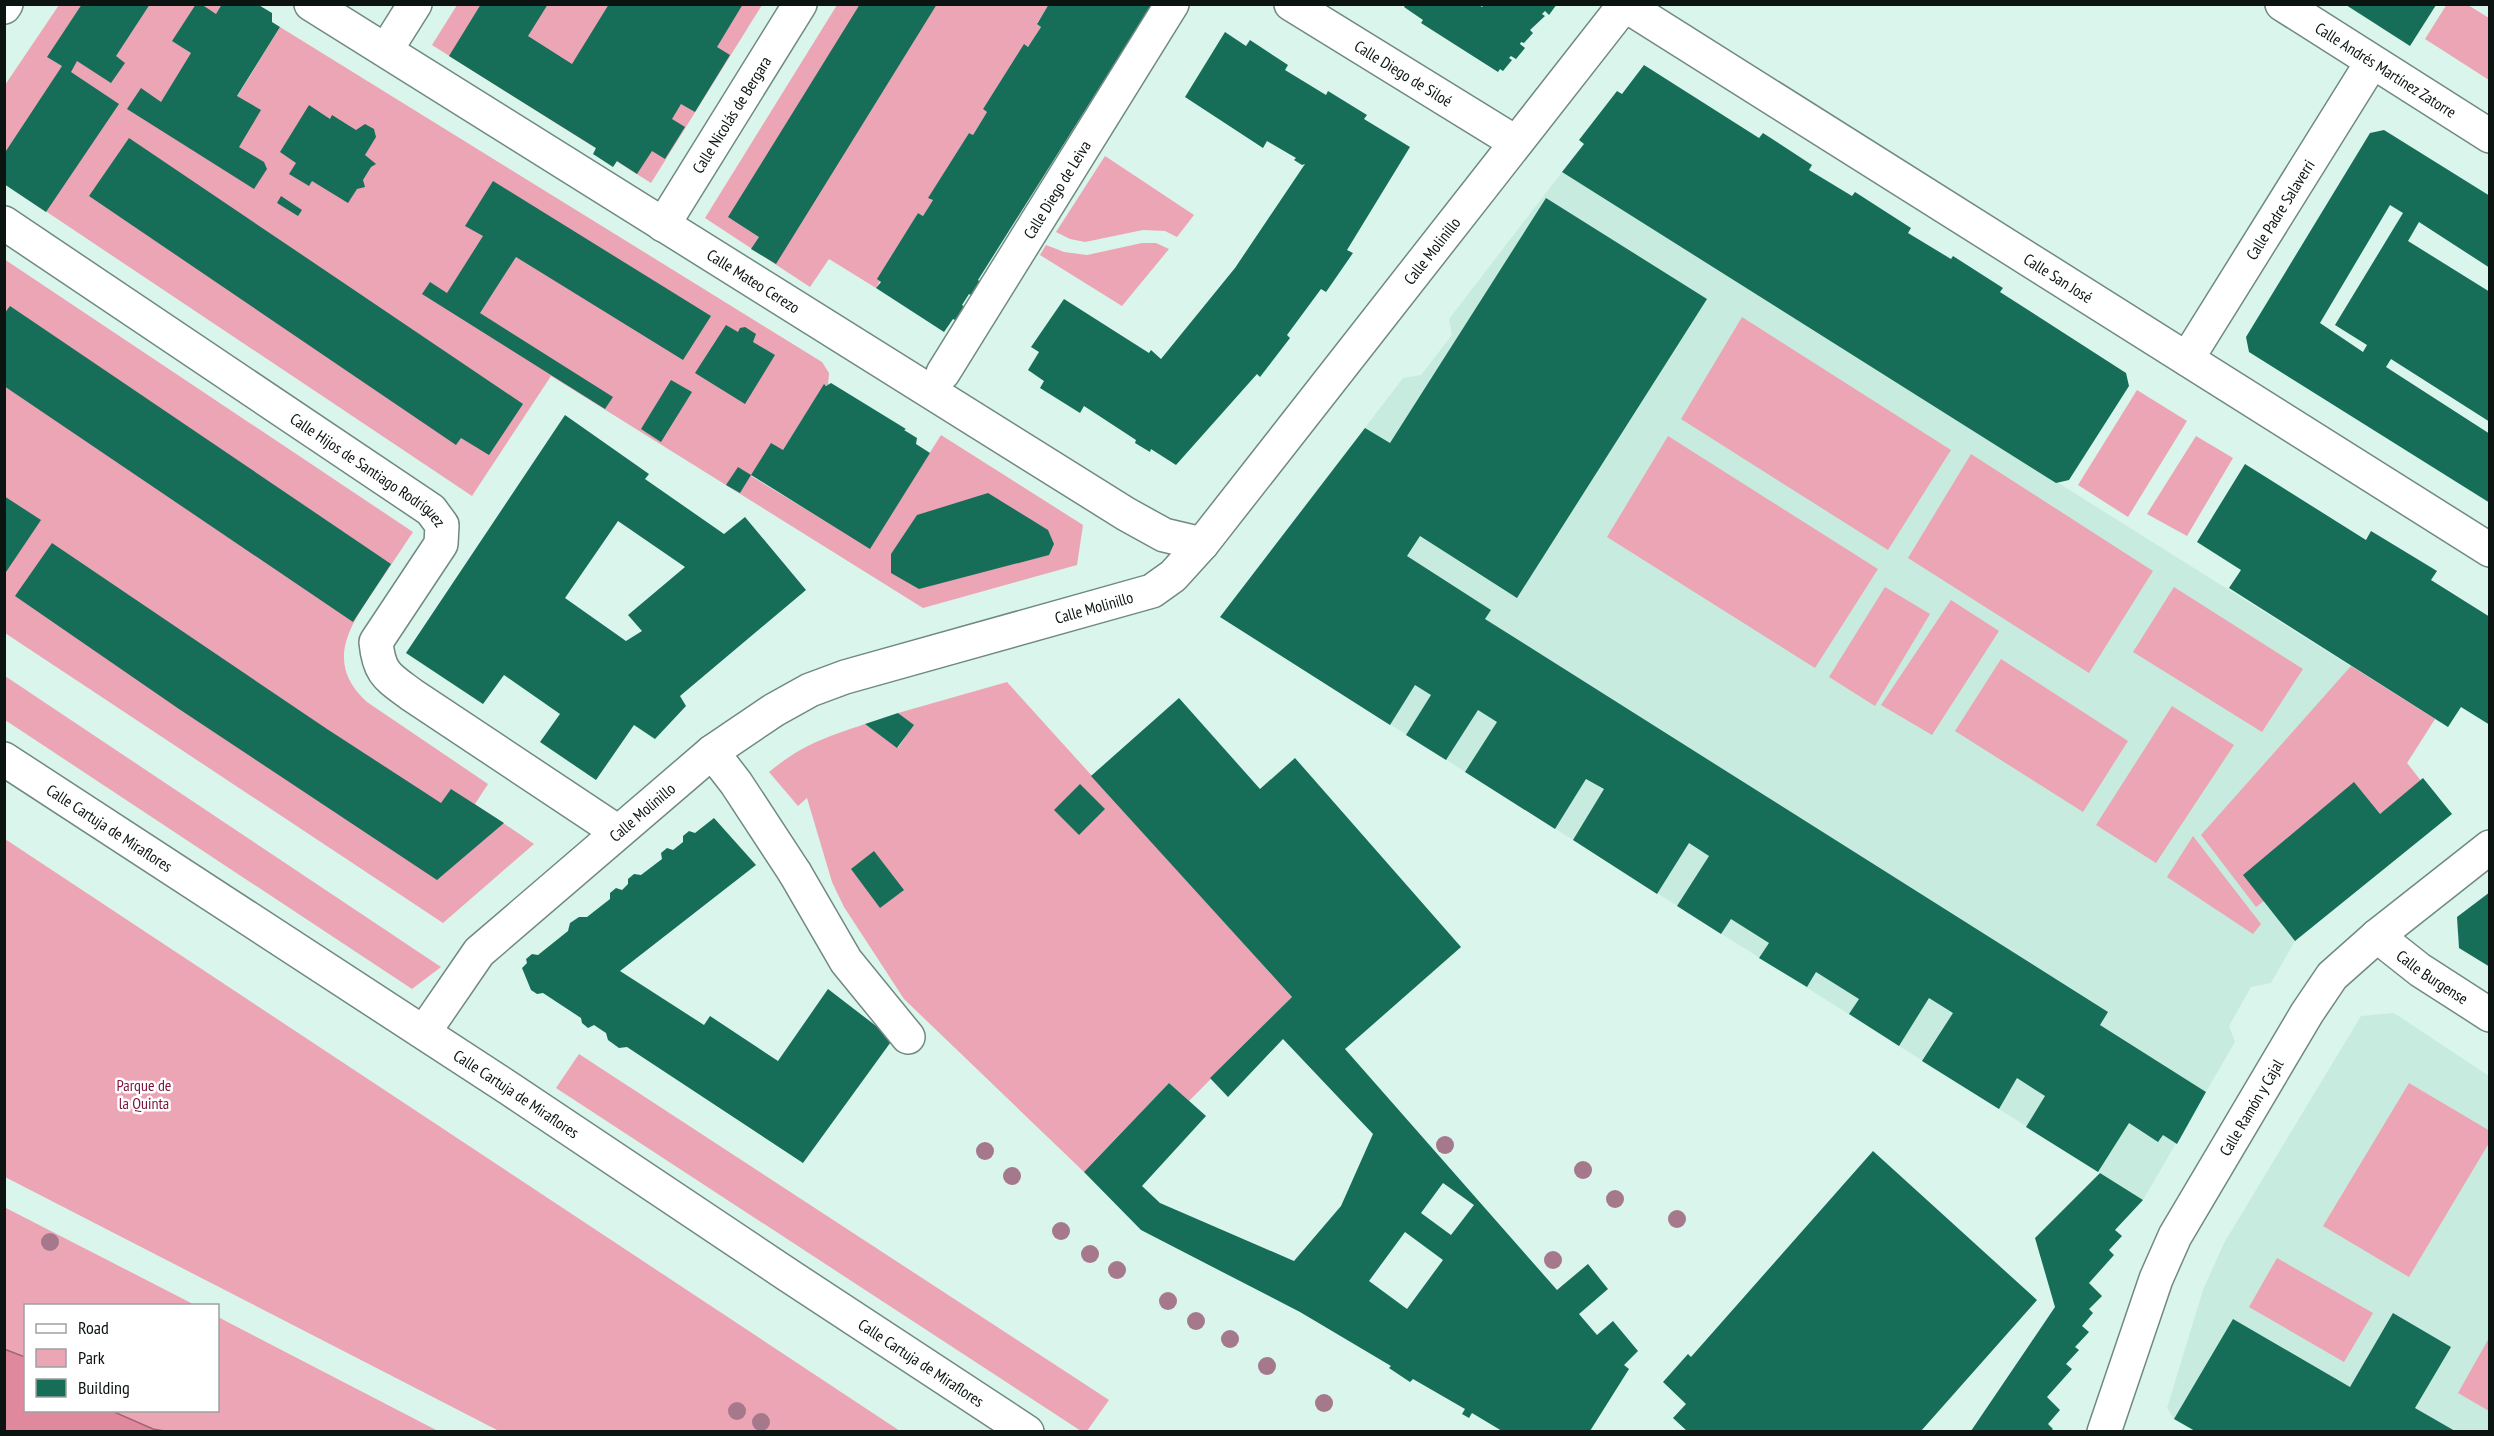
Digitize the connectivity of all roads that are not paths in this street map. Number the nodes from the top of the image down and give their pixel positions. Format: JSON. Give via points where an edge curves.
{"nodes":[{"id":1,"x":311,"y":4,"type":"edge"},
{"id":2,"x":415,"y":4,"type":"edge"},
{"id":3,"x":800,"y":4,"type":"edge"},
{"id":4,"x":1172,"y":4,"type":"edge"},
{"id":5,"x":1292,"y":4,"type":"edge"},
{"id":6,"x":2282,"y":4,"type":"edge"},
{"id":7,"x":1625,"y":5,"type":"edge"},
{"id":8,"x":386,"y":50,"type":"junction"},
{"id":9,"x":2372,"y":62,"type":"junction"},
{"id":10,"x":2490,"y":136,"type":"edge"},
{"id":11,"x":1515,"y":142,"type":"junction"},
{"id":12,"x":4,"y":223,"type":"edge"},
{"id":13,"x":663,"y":225,"type":"junction"},
{"id":14,"x":2187,"y":359,"type":"junction"},
{"id":15,"x":942,"y":373,"type":"dead end"},
{"id":16,"x":1202,"y":544,"type":"junction"},
{"id":17,"x":2490,"y":550,"type":"edge"},
{"id":18,"x":712,"y":752,"type":"junction"},
{"id":19,"x":4,"y":759,"type":"edge"},
{"id":20,"x":618,"y":832,"type":"junction"},
{"id":21,"x":2490,"y":847,"type":"edge"},
{"id":22,"x":2377,"y":936,"type":"junction"},
{"id":23,"x":2490,"y":1015,"type":"edge"},
{"id":24,"x":424,"y":1032,"type":"junction"},
{"id":25,"x":908,"y":1038,"type":"dead end"},
{"id":26,"x":1028,"y":1431,"type":"edge"},
{"id":27,"x":2104,"y":1431,"type":"edge"}],
"edges":[{"from":1,"to":8,"type":"street","name":"Calle Mateo Cerezo"},
{"from":2,"to":8,"type":"street"},
{"from":3,"to":13,"type":"street","name":"Calle Nicolás de Bergara"},
{"from":4,"to":15,"type":"street","name":"Calle Diego de Leiva"},
{"from":5,"to":11,"type":"street","name":"Calle Diego de Siloé"},
{"from":6,"to":9,"type":"street","name":"Calle Andrés Martínez Zatorre"},
{"from":7,"to":11,"type":"street","name":"Calle Molinillo"},
{"from":7,"to":14,"type":"street","name":"Calle San José"},
{"from":8,"to":13,"type":"street","name":"Calle Mateo Cerezo"},
{"from":9,"to":10,"type":"street","name":"Calle Andrés Martínez Zatorre"},
{"from":9,"to":14,"type":"street","name":"Calle Padre Salaverri"},
{"from":11,"to":16,"type":"street","name":"Calle Molinillo"},
{"from":12,"to":20,"type":"street","name":"Calle Hijos de Santiago Rodríguez","via":[[431,510],[442,525],[441,544],[376,642],[378,662],[388,677],[412,695]]},
{"from":13,"to":16,"type":"street","name":"Calle Mateo Cerezo","via":[[1126,514],[1164,535]]},
{"from":14,"to":17,"type":"street","name":"Calle San José"},
{"from":16,"to":18,"type":"street","name":"Calle Molinillo","via":[[1173,576],[1152,591],[845,677],[774,710]]},
{"from":18,"to":20,"type":"street","name":"Calle Molinillo"},
{"from":18,"to":25,"type":"street","via":[[795,873],[846,961]]},
{"from":19,"to":24,"type":"street","name":"Calle Cartuja de Miraflores"},
{"from":20,"to":24,"type":"street","name":"Calle Molinillo","via":[[479,952]]},
{"from":21,"to":22,"type":"street","name":"Calle Ramón y Cajal"},
{"from":22,"to":23,"type":"street","name":"Calle Burgense","via":[[2420,970]]},
{"from":22,"to":27,"type":"street","name":"Calle Ramón y Cajal","via":[[2332,976],[2307,1013],[2175,1236],[2156,1279]]},
{"from":24,"to":26,"type":"street","name":"Calle Cartuja de Miraflores"}]}
